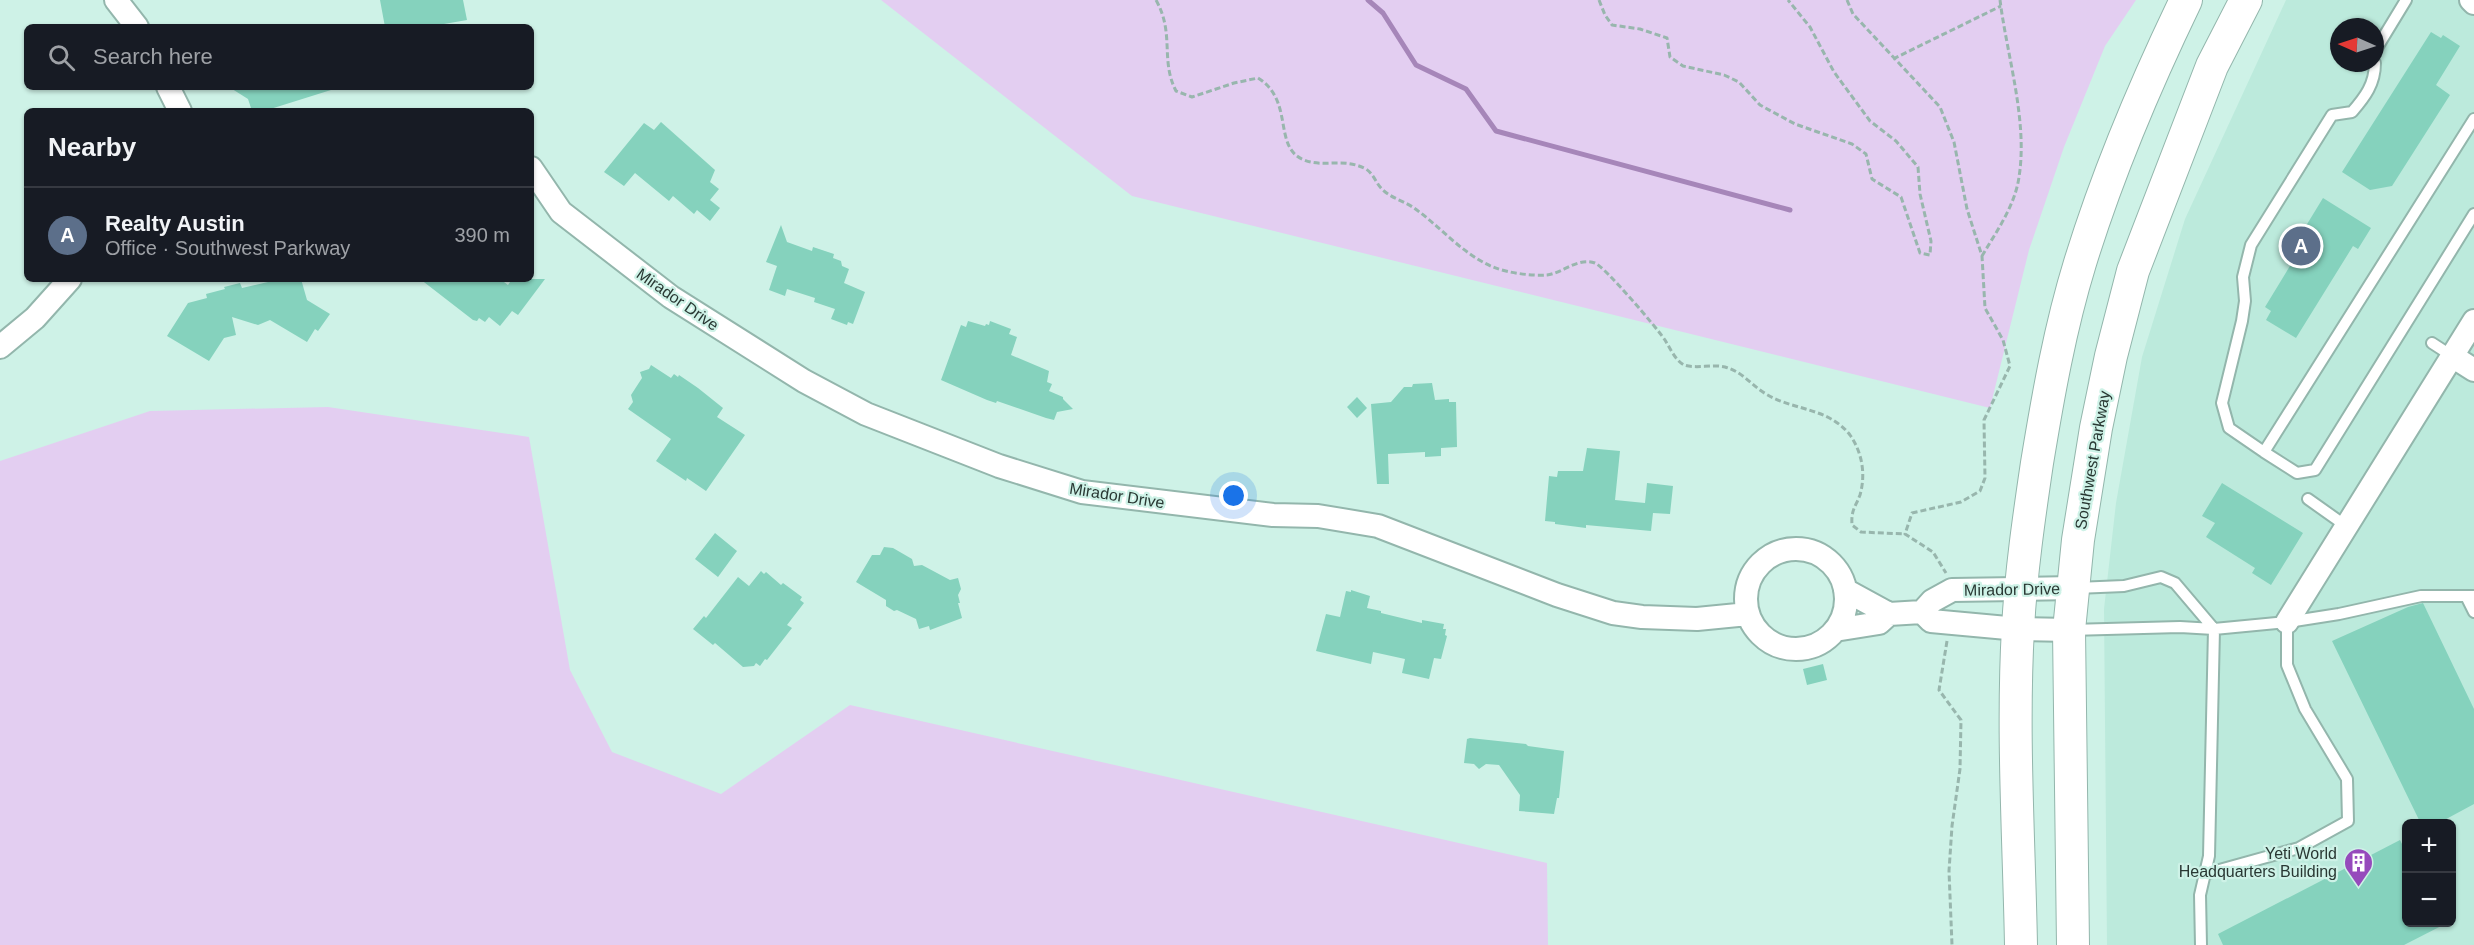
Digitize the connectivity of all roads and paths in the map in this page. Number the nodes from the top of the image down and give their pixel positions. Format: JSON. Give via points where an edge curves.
{"nodes":[{"id":1,"x":116,"y":0,"type":"edge"},
{"id":2,"x":1156,"y":0,"type":"edge"},
{"id":3,"x":1599,"y":0,"type":"edge"},
{"id":4,"x":1788,"y":0,"type":"edge"},
{"id":5,"x":1847,"y":0,"type":"edge"},
{"id":6,"x":2000,"y":0,"type":"edge"},
{"id":7,"x":2186,"y":0,"type":"edge"},
{"id":8,"x":2246,"y":0,"type":"edge"},
{"id":9,"x":2406,"y":0,"type":"edge"},
{"id":10,"x":2001,"y":6,"type":"junction"},
{"id":11,"x":135,"y":24,"type":"edge"},
{"id":12,"x":2384,"y":36,"type":"edge"},
{"id":13,"x":1893,"y":59,"type":"junction"},
{"id":14,"x":2375,"y":72,"type":"edge"},
{"id":15,"x":170,"y":90,"type":"edge"},
{"id":16,"x":178,"y":108,"type":"edge"},
{"id":17,"x":2474,"y":120,"type":"edge"},
{"id":18,"x":2471,"y":132,"type":"edge"},
{"id":19,"x":534,"y":172,"type":"edge"},
{"id":20,"x":2474,"y":214,"type":"edge"},
{"id":21,"x":1982,"y":256,"type":"junction"},
{"id":22,"x":67,"y":282,"type":"edge"},
{"id":23,"x":2474,"y":321,"type":"edge"},
{"id":24,"x":2432,"y":343,"type":"dead end"},
{"id":25,"x":0,"y":347,"type":"edge"},
{"id":26,"x":2452,"y":356,"type":"junction"},
{"id":27,"x":2474,"y":370,"type":"edge"},
{"id":28,"x":2264,"y":452,"type":"junction"},
{"id":29,"x":2308,"y":499,"type":"dead end"},
{"id":30,"x":2346,"y":526,"type":"junction"},
{"id":31,"x":1905,"y":534,"type":"junction"},
{"id":32,"x":1952,"y":582,"type":"dead end"},
{"id":33,"x":2020,"y":588,"type":"junction"},
{"id":34,"x":2073,"y":588,"type":"junction"},
{"id":35,"x":1845,"y":590,"type":"junction"},
{"id":36,"x":2470,"y":596,"type":"edge"},
{"id":37,"x":1922,"y":612,"type":"junction"},
{"id":38,"x":2474,"y":612,"type":"edge"},
{"id":39,"x":1748,"y":614,"type":"junction"},
{"id":40,"x":1889,"y":614,"type":"junction"},
{"id":41,"x":2287,"y":622,"type":"junction"},
{"id":42,"x":2018,"y":629,"type":"junction"},
{"id":43,"x":2214,"y":629,"type":"junction"},
{"id":44,"x":1835,"y":630,"type":"junction"},
{"id":45,"x":2069,"y":630,"type":"junction"},
{"id":46,"x":1948,"y":634,"type":"dead end"},
{"id":47,"x":2205,"y":874,"type":"junction"},
{"id":48,"x":1952,"y":945,"type":"edge"},
{"id":49,"x":2020,"y":945,"type":"edge"},
{"id":50,"x":2073,"y":945,"type":"edge"},
{"id":51,"x":2201,"y":945,"type":"edge"}],
"edges":[{"from":1,"to":11,"type":"street"},
{"from":2,"to":31,"type":"path","via":[[1167,30],[1168,76],[1176,91],[1192,97],[1258,78],[1276,96],[1284,118],[1286,144],[1295,154],[1305,160],[1351,162],[1369,171],[1383,191],[1434,223],[1467,254],[1495,268],[1524,274],[1549,275],[1580,263],[1595,263],[1684,364],[1724,367],[1743,374],[1765,394],[1837,420],[1861,452],[1863,474],[1860,494],[1851,512],[1852,525],[1862,532]]},
{"from":3,"to":4,"type":"path","via":[[1612,25],[1667,38],[1670,57],[1683,66],[1740,82],[1760,105],[1795,124],[1852,144],[1866,154],[1872,179],[1901,197],[1920,253],[1930,255],[1918,167],[1896,141],[1870,121],[1834,72],[1810,27]]},
{"from":5,"to":13,"type":"path","via":[[1852,14]]},
{"from":6,"to":10,"type":"path"},
{"from":7,"to":33,"type":"main road","via":[[2112,168],[2080,263],[2044,420]]},
{"from":8,"to":34,"type":"main road","name":"Southwest Parkway","via":[[2212,66],[2133,271],[2096,428]]},
{"from":9,"to":12,"type":"lane"},
{"from":10,"to":13,"type":"path"},
{"from":10,"to":21,"type":"path","via":[[2021,139],[2019,179],[2004,220]]},
{"from":13,"to":21,"type":"path","via":[[1940,107],[1954,142],[1966,209]]},
{"from":14,"to":28,"type":"lane","via":[[2367,95],[2352,112],[2332,115],[2251,245],[2243,277],[2242,321],[2222,403],[2229,428]]},
{"from":15,"to":16,"type":"street"},
{"from":17,"to":18,"type":"lane"},
{"from":18,"to":28,"type":"lane"},
{"from":19,"to":39,"type":"street","name":"Mirador Drive","via":[[561,213],[671,297],[804,381],[866,414],[999,466],[1082,492],[1273,515],[1318,516],[1378,526],[1613,614],[1698,619]]},
{"from":20,"to":28,"type":"lane","via":[[2314,470],[2296,473]]},
{"from":21,"to":31,"type":"path","via":[[1985,308],[2010,366],[1984,420],[1984,478],[1980,491],[1961,502],[1912,513]]},
{"from":22,"to":25,"type":"street","via":[[35,318]]},
{"from":23,"to":26,"type":"street"},
{"from":24,"to":26,"type":"lane"},
{"from":26,"to":27,"type":"street"},
{"from":26,"to":30,"type":"street"},
{"from":29,"to":30,"type":"lane"},
{"from":30,"to":41,"type":"street"},
{"from":31,"to":32,"type":"path","via":[[1933,552]]},
{"from":33,"to":34,"type":"street","name":"Mirador Drive"},
{"from":33,"to":37,"type":"street","name":"Mirador Drive","via":[[1952,590]]},
{"from":33,"to":42,"type":"main road"},
{"from":34,"to":43,"type":"lane","via":[[2124,586],[2161,577],[2175,583]]},
{"from":34,"to":45,"type":"main road","name":"Southwest Parkway"},
{"from":35,"to":39,"type":"street","via":[[1832,564],[1822,556],[1803,550],[1783,550],[1770,555],[1752,574],[1747,587]]},
{"from":35,"to":40,"type":"street"},
{"from":35,"to":44,"type":"street","via":[[1845,605]]},
{"from":36,"to":38,"type":"lane"},
{"from":36,"to":41,"type":"lane","via":[[2421,596]]},
{"from":37,"to":40,"type":"street","name":"Mirador Drive"},
{"from":37,"to":42,"type":"street","name":"Mirador Drive","via":[[1931,621]]},
{"from":39,"to":44,"type":"street","name":"Mirador Drive","via":[[1765,639],[1793,649],[1808,648]]},
{"from":40,"to":44,"type":"street","name":"Mirador Drive","via":[[1879,622]]},
{"from":41,"to":43,"type":"lane"},
{"from":41,"to":47,"type":"lane","via":[[2287,665],[2305,709],[2347,779],[2348,821],[2299,848]]},
{"from":42,"to":45,"type":"street","name":"Mirador Drive"},
{"from":42,"to":49,"type":"main road"},
{"from":43,"to":45,"type":"lane"},
{"from":43,"to":47,"type":"lane","via":[[2209,856]]},
{"from":45,"to":50,"type":"main road","name":"Southwest Parkway"},
{"from":46,"to":48,"type":"path","via":[[1939,690],[1961,720],[1949,871]]},
{"from":47,"to":51,"type":"lane","via":[[2200,895]]}]}
